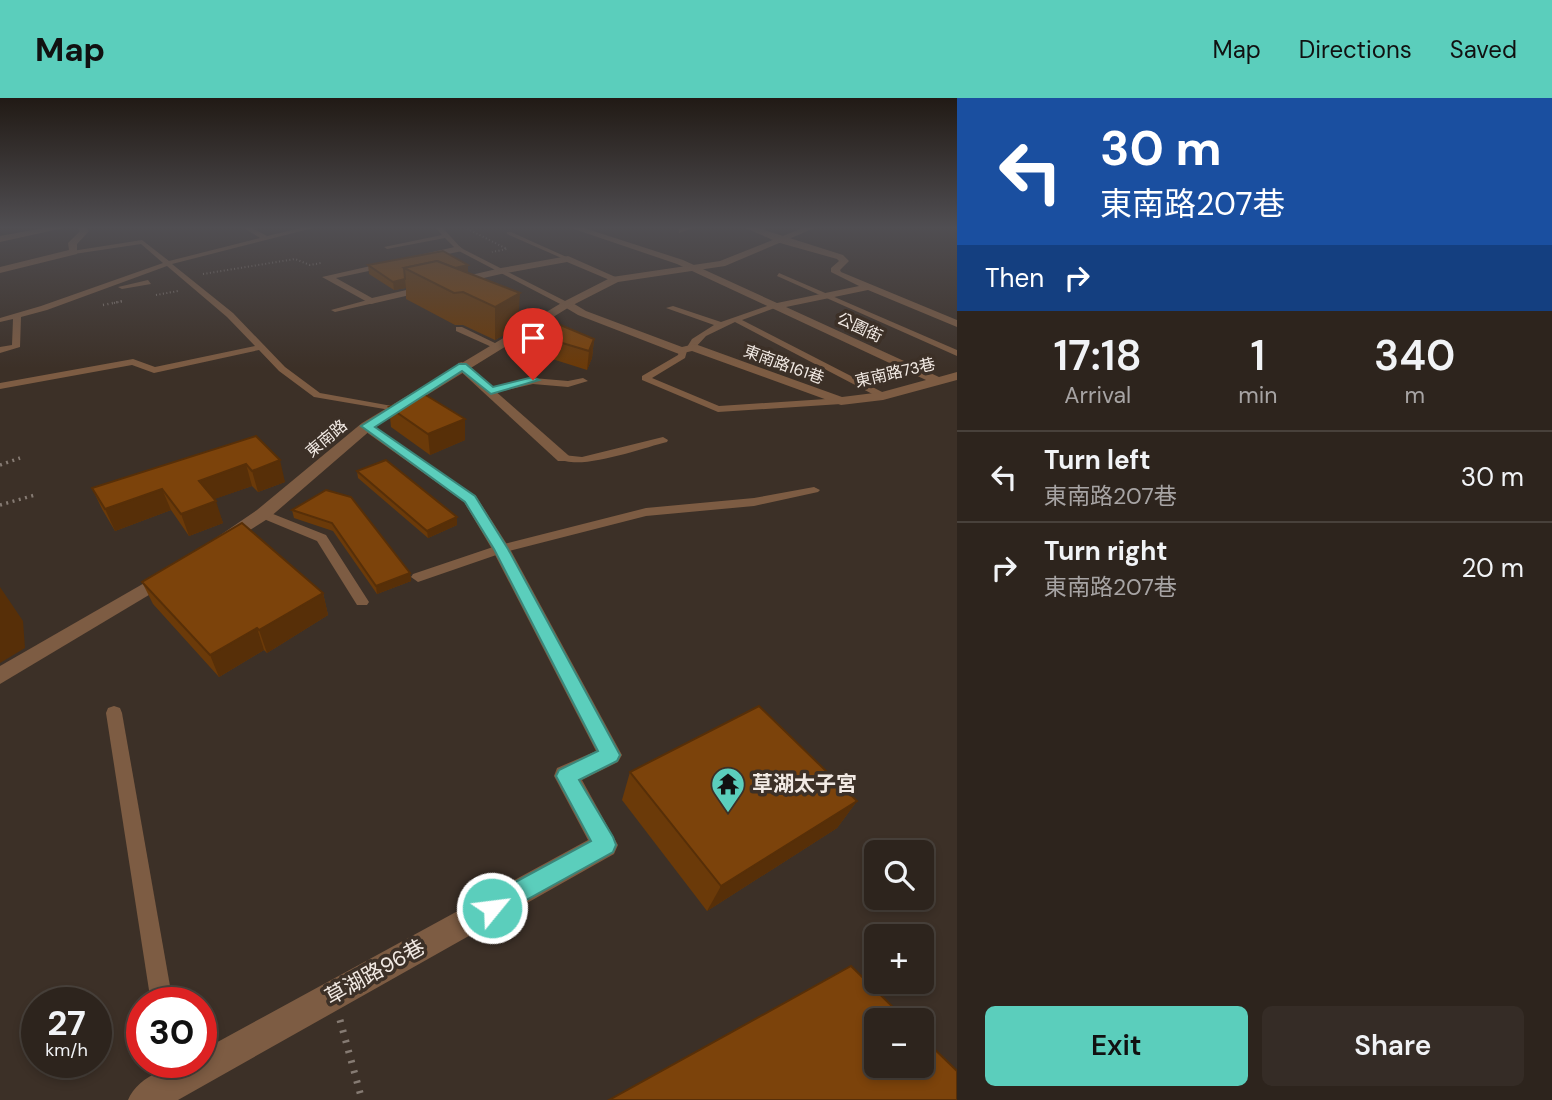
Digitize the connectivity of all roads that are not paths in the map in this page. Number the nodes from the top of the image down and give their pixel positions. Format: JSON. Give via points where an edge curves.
{"nodes":[{"id":1,"x":137,"y":274,"type":"edge"},
{"id":2,"x":180,"y":274,"type":"edge"},
{"id":3,"x":342,"y":274,"type":"edge"},
{"id":4,"x":489,"y":274,"type":"edge"},
{"id":5,"x":507,"y":274,"type":"edge"},
{"id":6,"x":603,"y":274,"type":"edge"},
{"id":7,"x":653,"y":274,"type":"edge"},
{"id":8,"x":706,"y":274,"type":"edge"},
{"id":9,"x":842,"y":274,"type":"edge"},
{"id":10,"x":779,"y":275,"type":"dead end"},
{"id":11,"x":615,"y":279,"type":"junction"},
{"id":12,"x":148,"y":282,"type":"dead end"},
{"id":13,"x":870,"y":287,"type":"junction"},
{"id":14,"x":89,"y":292,"type":"junction"},
{"id":15,"x":826,"y":296,"type":"junction"},
{"id":16,"x":371,"y":301,"type":"junction"},
{"id":17,"x":567,"y":304,"type":"junction"},
{"id":18,"x":776,"y":306,"type":"junction"},
{"id":19,"x":670,"y":308,"type":"dead end"},
{"id":20,"x":335,"y":310,"type":"dead end"},
{"id":21,"x":17,"y":316,"type":"junction"},
{"id":22,"x":734,"y":319,"type":"junction"},
{"id":23,"x":0,"y":320,"type":"edge"},
{"id":24,"x":957,"y":324,"type":"edge"},
{"id":25,"x":722,"y":325,"type":"junction"},
{"id":26,"x":459,"y":329,"type":"dead end"},
{"id":27,"x":497,"y":345,"type":"junction"},
{"id":28,"x":260,"y":347,"type":"junction"},
{"id":29,"x":687,"y":349,"type":"junction"},
{"id":30,"x":0,"y":350,"type":"edge"},
{"id":31,"x":957,"y":353,"type":"edge"},
{"id":32,"x":462,"y":366,"type":"junction"},
{"id":33,"x":957,"y":376,"type":"edge"},
{"id":34,"x":583,"y":381,"type":"dead end"},
{"id":35,"x":940,"y":381,"type":"junction"},
{"id":36,"x":0,"y":386,"type":"edge"},
{"id":37,"x":957,"y":389,"type":"edge"},
{"id":38,"x":491,"y":391,"type":"junction"},
{"id":39,"x":883,"y":396,"type":"junction"},
{"id":40,"x":841,"y":401,"type":"junction"},
{"id":41,"x":391,"y":410,"type":"junction"},
{"id":42,"x":367,"y":426,"type":"junction"},
{"id":43,"x":663,"y":440,"type":"dead end"},
{"id":44,"x":564,"y":458,"type":"joint"},
{"id":45,"x":814,"y":490,"type":"dead end"},
{"id":46,"x":263,"y":514,"type":"junction"},
{"id":47,"x":208,"y":549,"type":"edge"},
{"id":48,"x":501,"y":549,"type":"junction"},
{"id":49,"x":176,"y":570,"type":"edge"},
{"id":50,"x":418,"y":577,"type":"dead end"},
{"id":51,"x":362,"y":602,"type":"dead end"},
{"id":52,"x":0,"y":676,"type":"edge"},
{"id":53,"x":114,"y":713,"type":"dead end"},
{"id":54,"x":159,"y":987,"type":"edge"},
{"id":55,"x":217,"y":1052,"type":"edge"},
{"id":56,"x":168,"y":1078,"type":"edge"},
{"id":57,"x":145,"y":1100,"type":"edge"}],
"edges":[{"from":1,"to":14,"type":"lane"},
{"from":2,"to":28,"type":"lane"},
{"from":3,"to":16,"type":"street","via":[[327,277]]},
{"from":4,"to":16,"type":"street"},
{"from":5,"to":17,"type":"lane"},
{"from":6,"to":11,"type":"street"},
{"from":7,"to":11,"type":"street","name":"東南路"},
{"from":8,"to":18,"type":"street","name":"公園街"},
{"from":9,"to":13,"type":"street"},
{"from":10,"to":15,"type":"lane"},
{"from":11,"to":17,"type":"street","name":"東南路"},
{"from":12,"to":14,"type":"lane"},
{"from":13,"to":15,"type":"street"},
{"from":13,"to":24,"type":"street"},
{"from":14,"to":21,"type":"lane"},
{"from":15,"to":18,"type":"street"},
{"from":15,"to":31,"type":"lane"},
{"from":16,"to":20,"type":"lane"},
{"from":17,"to":27,"type":"street","name":"東南路"},
{"from":17,"to":29,"type":"street","name":"東南路161巷"},
{"from":18,"to":22,"type":"lane"},
{"from":18,"to":35,"type":"street","name":"公園街"},
{"from":19,"to":25,"type":"lane"},
{"from":21,"to":23,"type":"lane"},
{"from":21,"to":30,"type":"lane","via":[[16,347]]},
{"from":22,"to":25,"type":"lane"},
{"from":22,"to":39,"type":"lane"},
{"from":25,"to":29,"type":"lane"},
{"from":26,"to":27,"type":"lane"},
{"from":27,"to":32,"type":"street","name":"東南路"},
{"from":28,"to":36,"type":"lane","via":[[154,370],[132,362]]},
{"from":28,"to":41,"type":"lane","via":[[317,396]]},
{"from":29,"to":40,"type":"street","name":"東南路161巷"},
{"from":29,"to":40,"type":"lane","name":"東南路161巷","via":[[645,378],[718,409]]},
{"from":32,"to":38,"type":"street"},
{"from":32,"to":41,"type":"street","name":"東南路"},
{"from":33,"to":35,"type":"street","name":"東南路73巷"},
{"from":34,"to":38,"type":"lane","via":[[533,380]]},
{"from":35,"to":37,"type":"street","name":"公園街"},
{"from":35,"to":39,"type":"street","name":"東南路73巷"},
{"from":38,"to":44,"type":"street"},
{"from":39,"to":40,"type":"street","name":"東南路73巷"},
{"from":41,"to":42,"type":"street","name":"東南路"},
{"from":42,"to":46,"type":"street","name":"東南路"},
{"from":42,"to":48,"type":"street","via":[[470,499]]},
{"from":43,"to":44,"type":"lane","via":[[582,460]]},
{"from":45,"to":48,"type":"lane","via":[[754,502],[646,512]]},
{"from":46,"to":47,"type":"street","name":"東南路"},
{"from":46,"to":51,"type":"lane","via":[[322,538]]},
{"from":48,"to":50,"type":"lane"},
{"from":48,"to":55,"type":"street","name":"草湖路96巷","via":[[610,755],[566,776],[605,845],[333,995]]},
{"from":49,"to":52,"type":"street"},
{"from":53,"to":54,"type":"lane"},
{"from":56,"to":57,"type":"street","name":"草湖路96巷"}]}
